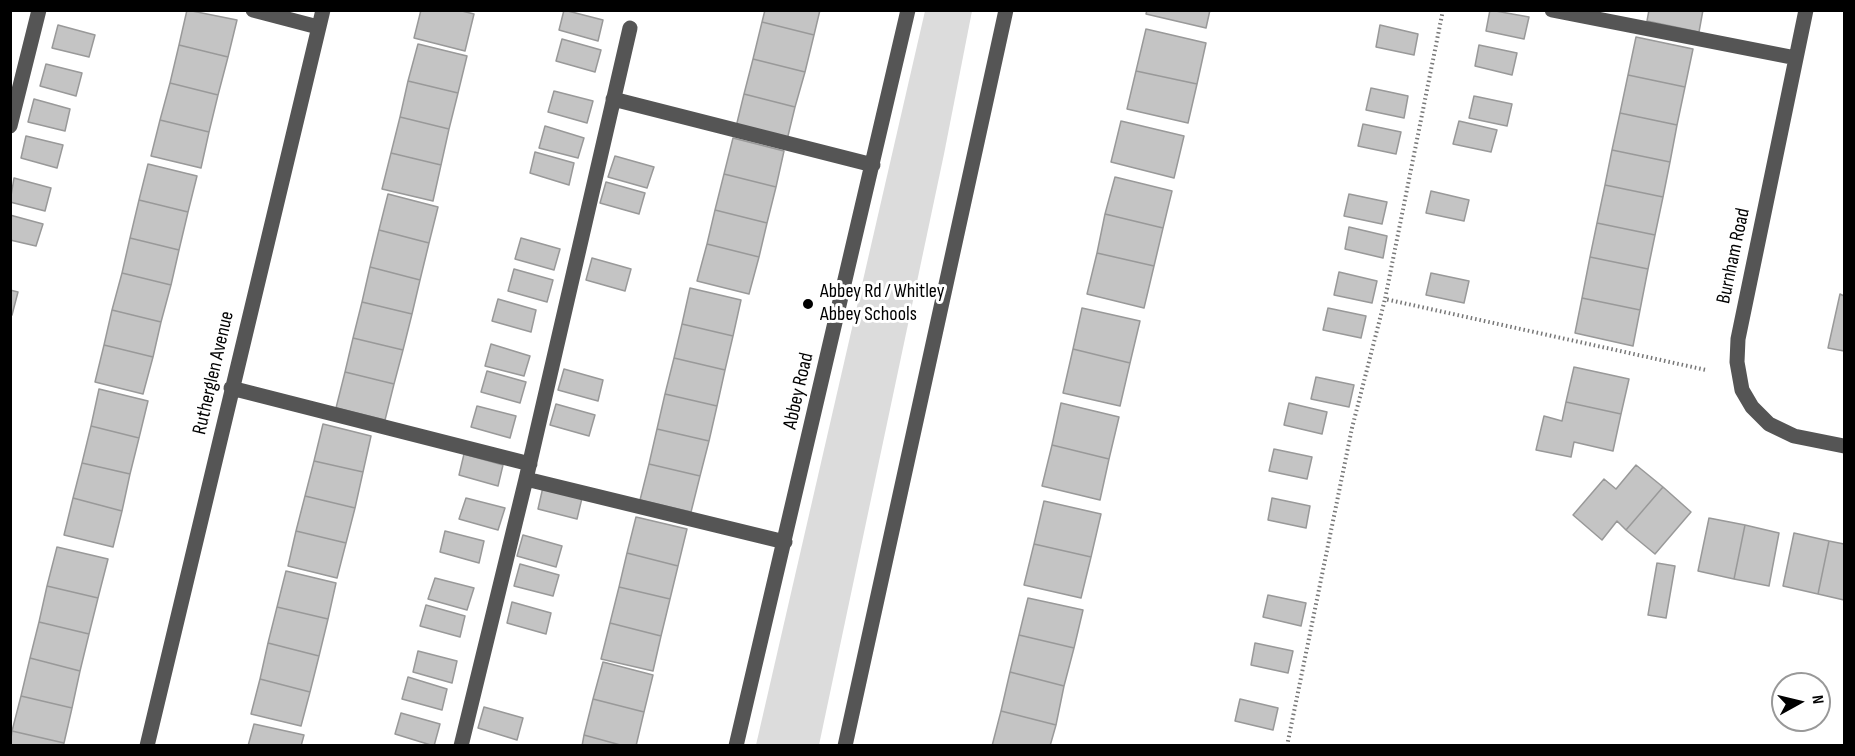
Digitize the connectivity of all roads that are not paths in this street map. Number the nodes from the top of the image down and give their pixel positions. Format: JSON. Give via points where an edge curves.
{"nodes":[{"id":1,"x":39,"y":10,"type":"edge"},
{"id":2,"x":254,"y":10,"type":"edge"},
{"id":3,"x":323,"y":10,"type":"edge"},
{"id":4,"x":908,"y":10,"type":"edge"},
{"id":5,"x":1005,"y":10,"type":"edge"},
{"id":6,"x":1552,"y":10,"type":"edge"},
{"id":7,"x":1806,"y":10,"type":"edge"},
{"id":8,"x":318,"y":27,"type":"junction"},
{"id":9,"x":630,"y":28,"type":"dead end"},
{"id":10,"x":1796,"y":58,"type":"junction"},
{"id":11,"x":613,"y":99,"type":"junction"},
{"id":12,"x":10,"y":126,"type":"edge"},
{"id":13,"x":873,"y":165,"type":"junction"},
{"id":14,"x":231,"y":388,"type":"junction"},
{"id":15,"x":1845,"y":446,"type":"edge"},
{"id":16,"x":528,"y":471,"type":"junction"},
{"id":17,"x":785,"y":542,"type":"junction"},
{"id":18,"x":147,"y":746,"type":"edge"},
{"id":19,"x":460,"y":746,"type":"edge"},
{"id":20,"x":736,"y":746,"type":"edge"},
{"id":21,"x":845,"y":746,"type":"edge"}],
"edges":[{"from":1,"to":12,"type":"street"},
{"from":2,"to":8,"type":"street"},
{"from":3,"to":8,"type":"street","name":"Rutherglen Avenue"},
{"from":4,"to":13,"type":"street","name":"Abbey Road"},
{"from":5,"to":21,"type":"street"},
{"from":6,"to":10,"type":"street"},
{"from":7,"to":10,"type":"street","name":"Burnham Road"},
{"from":8,"to":14,"type":"street","name":"Rutherglen Avenue"},
{"from":9,"to":11,"type":"street"},
{"from":10,"to":15,"type":"street","name":"Burnham Road","via":[[1738,339],[1737,362],[1742,390],[1769,424],[1794,436]]},
{"from":11,"to":13,"type":"street"},
{"from":11,"to":16,"type":"street"},
{"from":13,"to":17,"type":"street","name":"Abbey Road"},
{"from":14,"to":16,"type":"street"},
{"from":14,"to":18,"type":"street","name":"Rutherglen Avenue"},
{"from":16,"to":17,"type":"street"},
{"from":16,"to":19,"type":"street"},
{"from":17,"to":20,"type":"street","name":"Abbey Road"}]}
